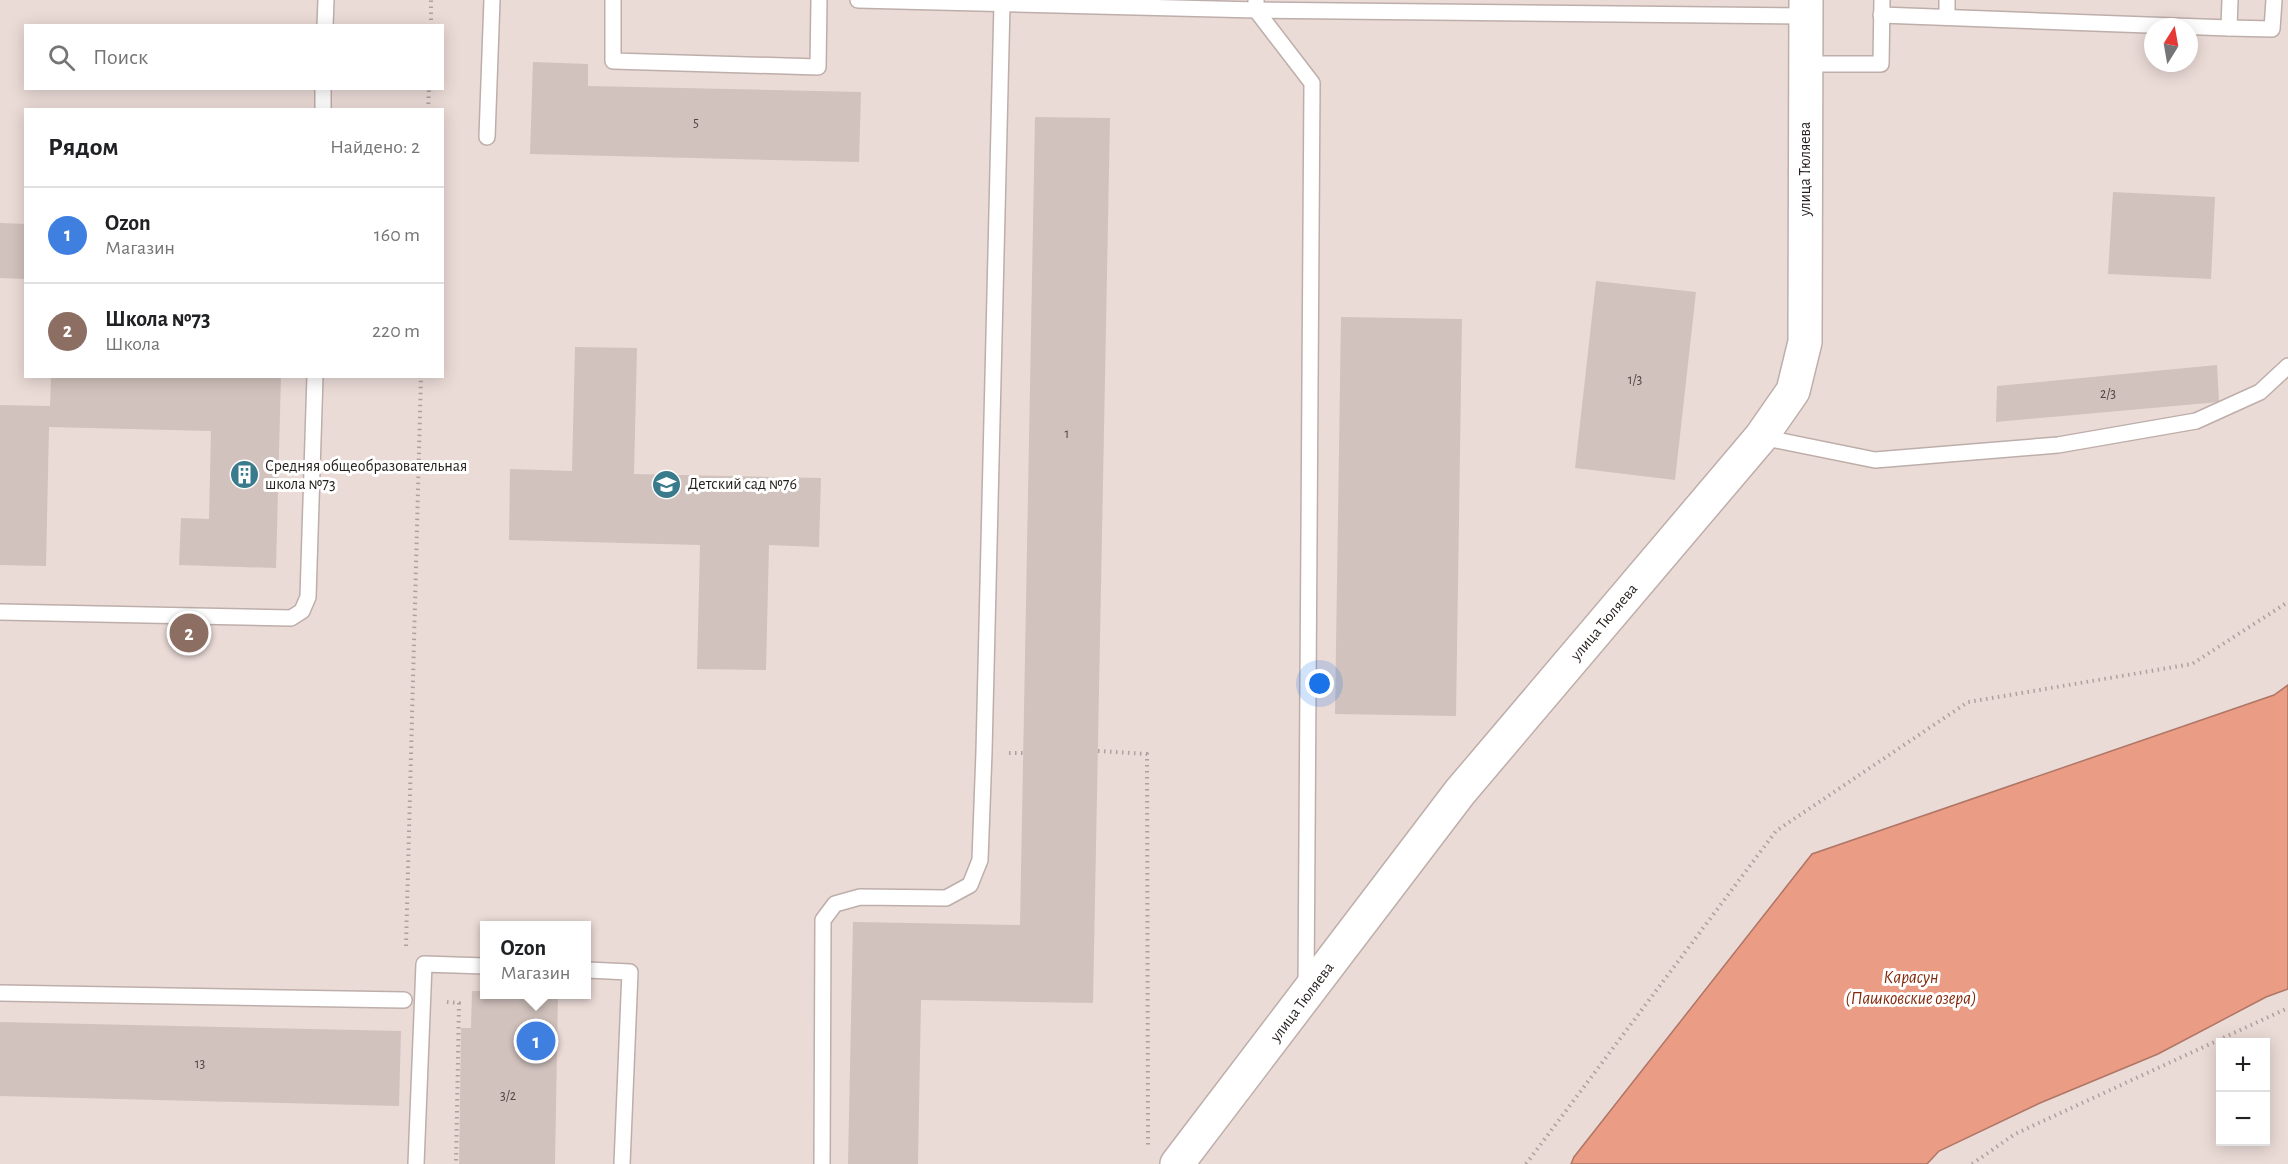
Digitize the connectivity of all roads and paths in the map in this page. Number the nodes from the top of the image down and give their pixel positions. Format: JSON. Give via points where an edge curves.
{"nodes":[{"id":1,"x":326,"y":0,"type":"edge"},
{"id":2,"x":431,"y":0,"type":"edge"},
{"id":3,"x":492,"y":0,"type":"edge"},
{"id":4,"x":613,"y":0,"type":"edge"},
{"id":5,"x":819,"y":0,"type":"edge"},
{"id":6,"x":858,"y":0,"type":"edge"},
{"id":7,"x":1947,"y":0,"type":"edge"},
{"id":8,"x":2230,"y":0,"type":"edge"},
{"id":9,"x":2274,"y":0,"type":"edge"},
{"id":10,"x":1002,"y":4,"type":"junction"},
{"id":11,"x":1256,"y":5,"type":"edge"},
{"id":12,"x":1806,"y":8,"type":"edge"},
{"id":13,"x":1881,"y":8,"type":"edge"},
{"id":14,"x":1947,"y":17,"type":"junction"},
{"id":15,"x":325,"y":24,"type":"edge"},
{"id":16,"x":431,"y":24,"type":"edge"},
{"id":17,"x":2229,"y":28,"type":"junction"},
{"id":18,"x":1806,"y":64,"type":"junction"},
{"id":19,"x":323,"y":90,"type":"edge"},
{"id":20,"x":429,"y":90,"type":"edge"},
{"id":21,"x":323,"y":108,"type":"edge"},
{"id":22,"x":428,"y":108,"type":"edge"},
{"id":23,"x":487,"y":137,"type":"dead end"},
{"id":24,"x":2288,"y":366,"type":"edge"},
{"id":25,"x":315,"y":378,"type":"edge"},
{"id":26,"x":421,"y":378,"type":"edge"},
{"id":27,"x":1761,"y":437,"type":"junction"},
{"id":28,"x":2288,"y":602,"type":"edge"},
{"id":29,"x":0,"y":612,"type":"edge"},
{"id":30,"x":1098,"y":751,"type":"dead end"},
{"id":31,"x":480,"y":966,"type":"edge"},
{"id":32,"x":591,"y":970,"type":"edge"},
{"id":33,"x":0,"y":993,"type":"edge"},
{"id":34,"x":1306,"y":997,"type":"junction"},
{"id":35,"x":404,"y":1000,"type":"joint"},
{"id":36,"x":423,"y":1001,"type":"junction"},
{"id":37,"x":2288,"y":1008,"type":"edge"},
{"id":38,"x":1162,"y":1158,"type":"edge"},
{"id":39,"x":416,"y":1164,"type":"edge"},
{"id":40,"x":456,"y":1164,"type":"edge"},
{"id":41,"x":622,"y":1164,"type":"edge"},
{"id":42,"x":822,"y":1164,"type":"edge"},
{"id":43,"x":1526,"y":1164,"type":"edge"},
{"id":44,"x":1972,"y":1164,"type":"edge"}],
"edges":[{"from":1,"to":15,"type":"lane"},
{"from":2,"to":16,"type":"path"},
{"from":3,"to":23,"type":"lane"},
{"from":4,"to":5,"type":"lane","via":[[613,61],[818,67]]},
{"from":6,"to":10,"type":"lane"},
{"from":7,"to":14,"type":"lane"},
{"from":8,"to":17,"type":"lane"},
{"from":9,"to":17,"type":"lane","via":[[2272,29]]},
{"from":10,"to":11,"type":"lane"},
{"from":10,"to":42,"type":"lane","via":[[980,860],[970,885],[946,898],[860,897],[836,904],[823,920]]},
{"from":11,"to":12,"type":"lane"},
{"from":11,"to":34,"type":"lane","via":[[1312,83]]},
{"from":12,"to":18,"type":"street","name":"улица Тюляева"},
{"from":13,"to":14,"type":"lane"},
{"from":13,"to":18,"type":"lane","via":[[1881,64]]},
{"from":14,"to":17,"type":"lane"},
{"from":18,"to":27,"type":"street","name":"улица Тюляева","via":[[1805,342],[1793,391]]},
{"from":19,"to":21,"type":"lane"},
{"from":20,"to":22,"type":"path"},
{"from":24,"to":27,"type":"lane","via":[[2260,392],[2196,421],[2058,445],[1875,460]]},
{"from":25,"to":29,"type":"lane","via":[[308,597],[302,611],[291,618]]},
{"from":26,"to":35,"type":"path"},
{"from":27,"to":34,"type":"street","name":"улица Тюляева","via":[[1460,792]]},
{"from":28,"to":43,"type":"path","via":[[2192,664],[1968,702],[1776,831]]},
{"from":30,"to":38,"type":"path","via":[[1147,754]]},
{"from":31,"to":36,"type":"lane","via":[[424,964]]},
{"from":32,"to":41,"type":"lane","via":[[630,972]]},
{"from":33,"to":35,"type":"lane"},
{"from":34,"to":38,"type":"street","name":"улица Тюляева"},
{"from":36,"to":39,"type":"lane"},
{"from":36,"to":40,"type":"path","via":[[459,1002]]},
{"from":37,"to":44,"type":"path","via":[[2015,1134]]}]}
